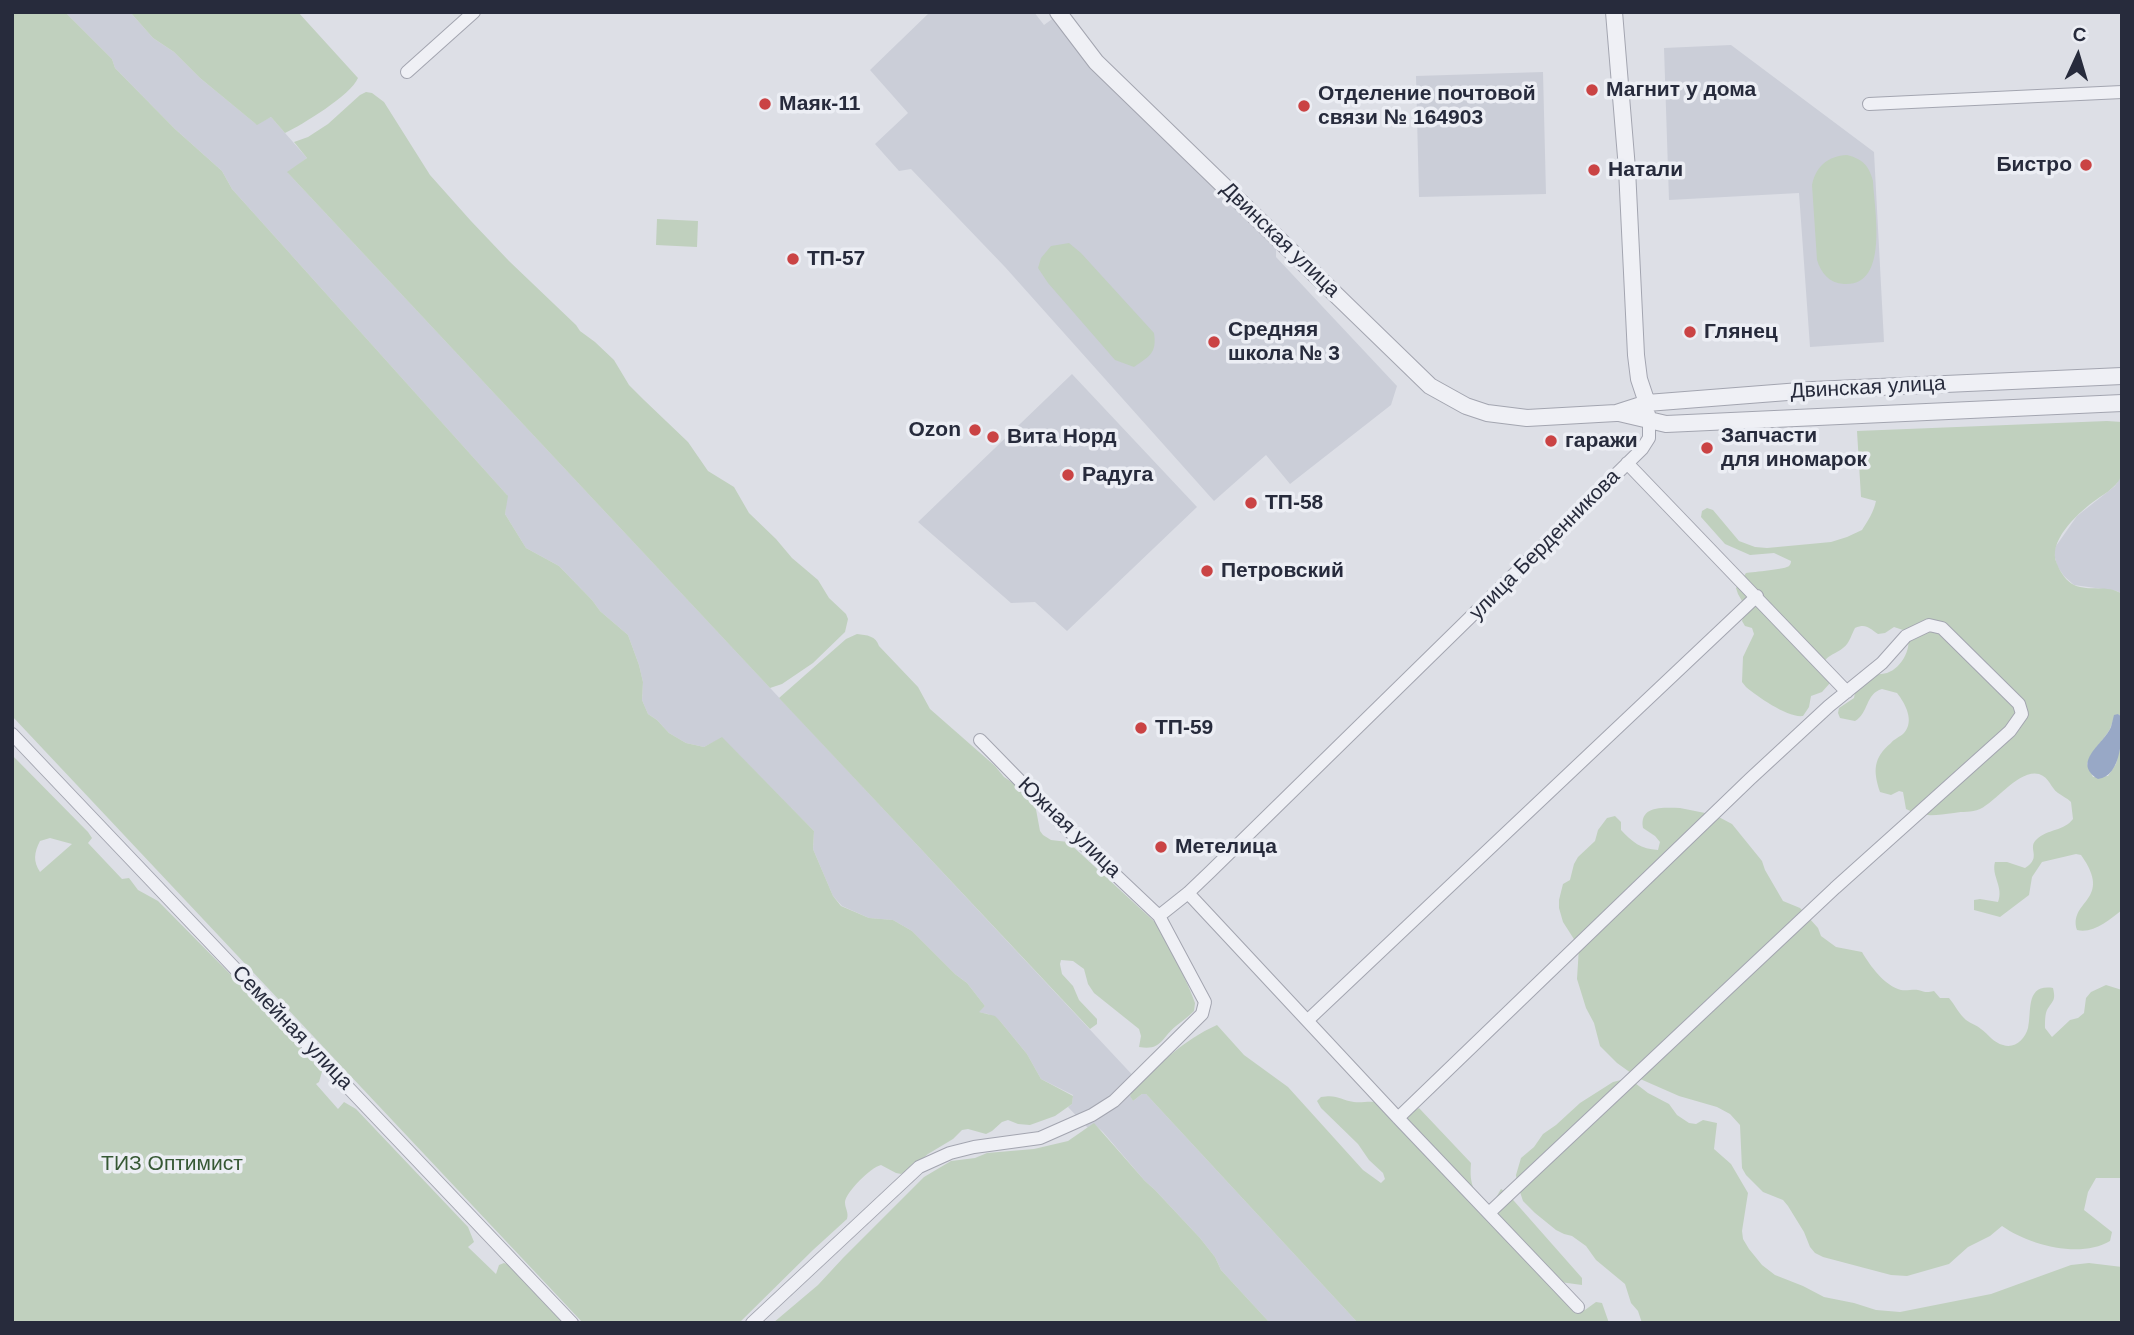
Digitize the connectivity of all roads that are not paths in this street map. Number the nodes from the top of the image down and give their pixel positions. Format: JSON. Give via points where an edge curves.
{"nodes":[{"id":1,"x":474,"y":12,"type":"edge"},
{"id":2,"x":1058,"y":12,"type":"edge"},
{"id":3,"x":1614,"y":12,"type":"edge"},
{"id":4,"x":407,"y":72,"type":"dead end"},
{"id":5,"x":2122,"y":92,"type":"edge"},
{"id":6,"x":1869,"y":104,"type":"dead end"},
{"id":7,"x":2122,"y":376,"type":"edge"},
{"id":8,"x":1647,"y":403,"type":"junction"},
{"id":9,"x":2122,"y":403,"type":"edge"},
{"id":10,"x":1616,"y":412,"type":"junction"},
{"id":11,"x":1651,"y":420,"type":"junction"},
{"id":12,"x":1627,"y":463,"type":"junction"},
{"id":13,"x":1757,"y":596,"type":"junction"},
{"id":14,"x":1847,"y":692,"type":"junction"},
{"id":15,"x":12,"y":734,"type":"edge"},
{"id":16,"x":980,"y":740,"type":"dead end"},
{"id":17,"x":1188,"y":892,"type":"junction"},
{"id":18,"x":1159,"y":916,"type":"junction"},
{"id":19,"x":1308,"y":1020,"type":"junction"},
{"id":20,"x":1398,"y":1118,"type":"junction"},
{"id":21,"x":1489,"y":1213,"type":"junction"},
{"id":22,"x":1578,"y":1307,"type":"dead end"},
{"id":23,"x":572,"y":1323,"type":"edge"},
{"id":24,"x":752,"y":1323,"type":"edge"}],
"edges":[{"from":1,"to":4,"type":"street"},
{"from":2,"to":10,"type":"street","name":"Двинская улица","via":[[1096,62],[1430,386],[1466,406],[1505,416]]},
{"from":3,"to":8,"type":"street","via":[[1636,355]]},
{"from":5,"to":6,"type":"street"},
{"from":7,"to":8,"type":"street","name":"Двинская улица","via":[[1813,390]]},
{"from":8,"to":10,"type":"street","name":"Двинская улица"},
{"from":8,"to":11,"type":"street"},
{"from":9,"to":11,"type":"street","name":"Двинская улица","via":[[1666,424]]},
{"from":10,"to":11,"type":"street","name":"Двинская улица"},
{"from":11,"to":12,"type":"street","name":"улица Берденникова","via":[[1649,438]]},
{"from":12,"to":13,"type":"street"},
{"from":12,"to":17,"type":"street","name":"улица Берденникова"},
{"from":13,"to":14,"type":"street"},
{"from":13,"to":19,"type":"street"},
{"from":14,"to":20,"type":"street","via":[[1750,779]]},
{"from":14,"to":21,"type":"street","via":[[1906,636],[1929,625],[1942,628],[1965,649],[2019,704],[2022,714],[2010,731],[1835,888]]},
{"from":15,"to":23,"type":"street","name":"Семейная улица"},
{"from":16,"to":18,"type":"street","name":"Южная улица"},
{"from":17,"to":18,"type":"street","name":"улица Берденникова"},
{"from":17,"to":19,"type":"street"},
{"from":18,"to":24,"type":"street","name":"Южная улица","via":[[1205,1002],[1202,1014],[1114,1101],[1092,1115],[1040,1138],[974,1147],[919,1167]]},
{"from":19,"to":20,"type":"street"},
{"from":20,"to":21,"type":"street"},
{"from":21,"to":22,"type":"street"}]}
